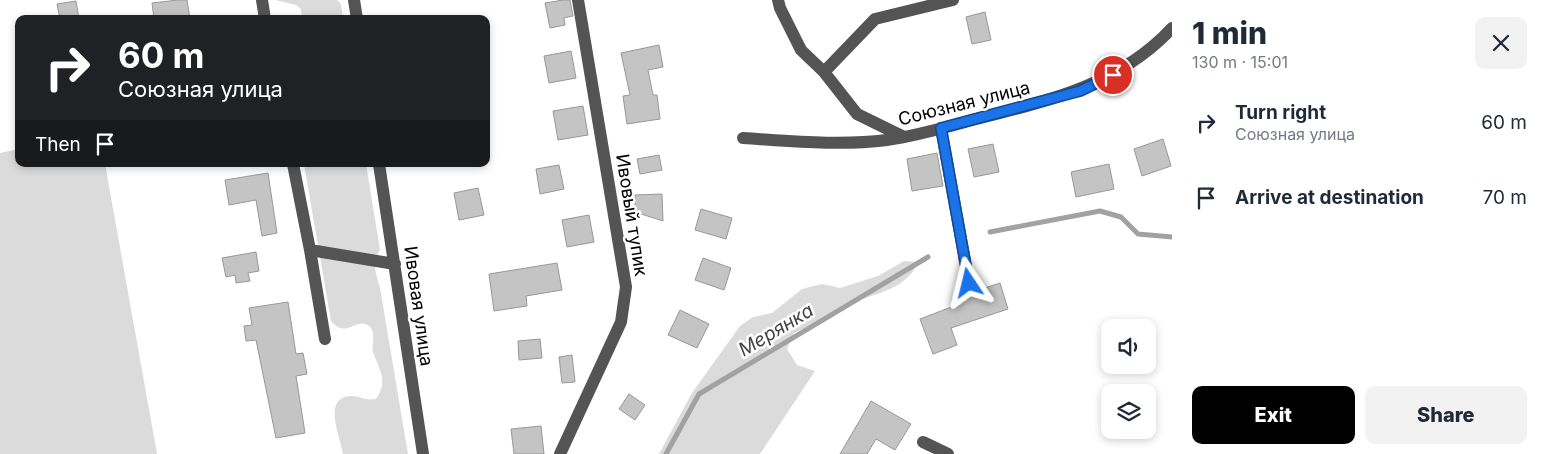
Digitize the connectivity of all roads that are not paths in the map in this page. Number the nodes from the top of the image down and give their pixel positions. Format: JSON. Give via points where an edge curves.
{"nodes":[{"id":1,"x":262,"y":0,"type":"edge"},
{"id":2,"x":354,"y":0,"type":"edge"},
{"id":3,"x":578,"y":0,"type":"edge"},
{"id":4,"x":778,"y":0,"type":"edge"},
{"id":5,"x":954,"y":0,"type":"edge"},
{"id":6,"x":264,"y":15,"type":"edge"},
{"id":7,"x":356,"y":15,"type":"edge"},
{"id":8,"x":1172,"y":28,"type":"edge"},
{"id":9,"x":824,"y":72,"type":"junction"},
{"id":10,"x":941,"y":128,"type":"junction"},
{"id":11,"x":904,"y":136,"type":"junction"},
{"id":12,"x":743,"y":138,"type":"dead end"},
{"id":13,"x":294,"y":167,"type":"edge"},
{"id":14,"x":379,"y":167,"type":"edge"},
{"id":15,"x":310,"y":250,"type":"junction"},
{"id":16,"x":395,"y":264,"type":"junction"},
{"id":17,"x":969,"y":283,"type":"dead end"},
{"id":18,"x":325,"y":340,"type":"dead end"},
{"id":19,"x":923,"y":442,"type":"dead end"},
{"id":20,"x":423,"y":454,"type":"edge"},
{"id":21,"x":560,"y":454,"type":"edge"},
{"id":22,"x":948,"y":454,"type":"edge"}],
"edges":[{"from":1,"to":6,"type":"street"},
{"from":2,"to":7,"type":"street"},
{"from":3,"to":21,"type":"street","name":"Ивовый тупик","via":[[626,287],[621,322]]},
{"from":4,"to":9,"type":"street","via":[[801,50]]},
{"from":5,"to":9,"type":"street","via":[[875,19]]},
{"from":8,"to":10,"type":"street","name":"Союзная улица","via":[[1113,75],[1080,91]]},
{"from":9,"to":11,"type":"street","via":[[857,114]]},
{"from":10,"to":11,"type":"street","name":"Союзная улица"},
{"from":10,"to":17,"type":"street"},
{"from":11,"to":12,"type":"street","name":"Союзная улица","via":[[888,140],[825,143]]},
{"from":13,"to":15,"type":"street"},
{"from":14,"to":16,"type":"street","name":"Ивовая улица"},
{"from":15,"to":16,"type":"street"},
{"from":15,"to":18,"type":"street"},
{"from":16,"to":20,"type":"street","name":"Ивовая улица"},
{"from":19,"to":22,"type":"street"}]}
